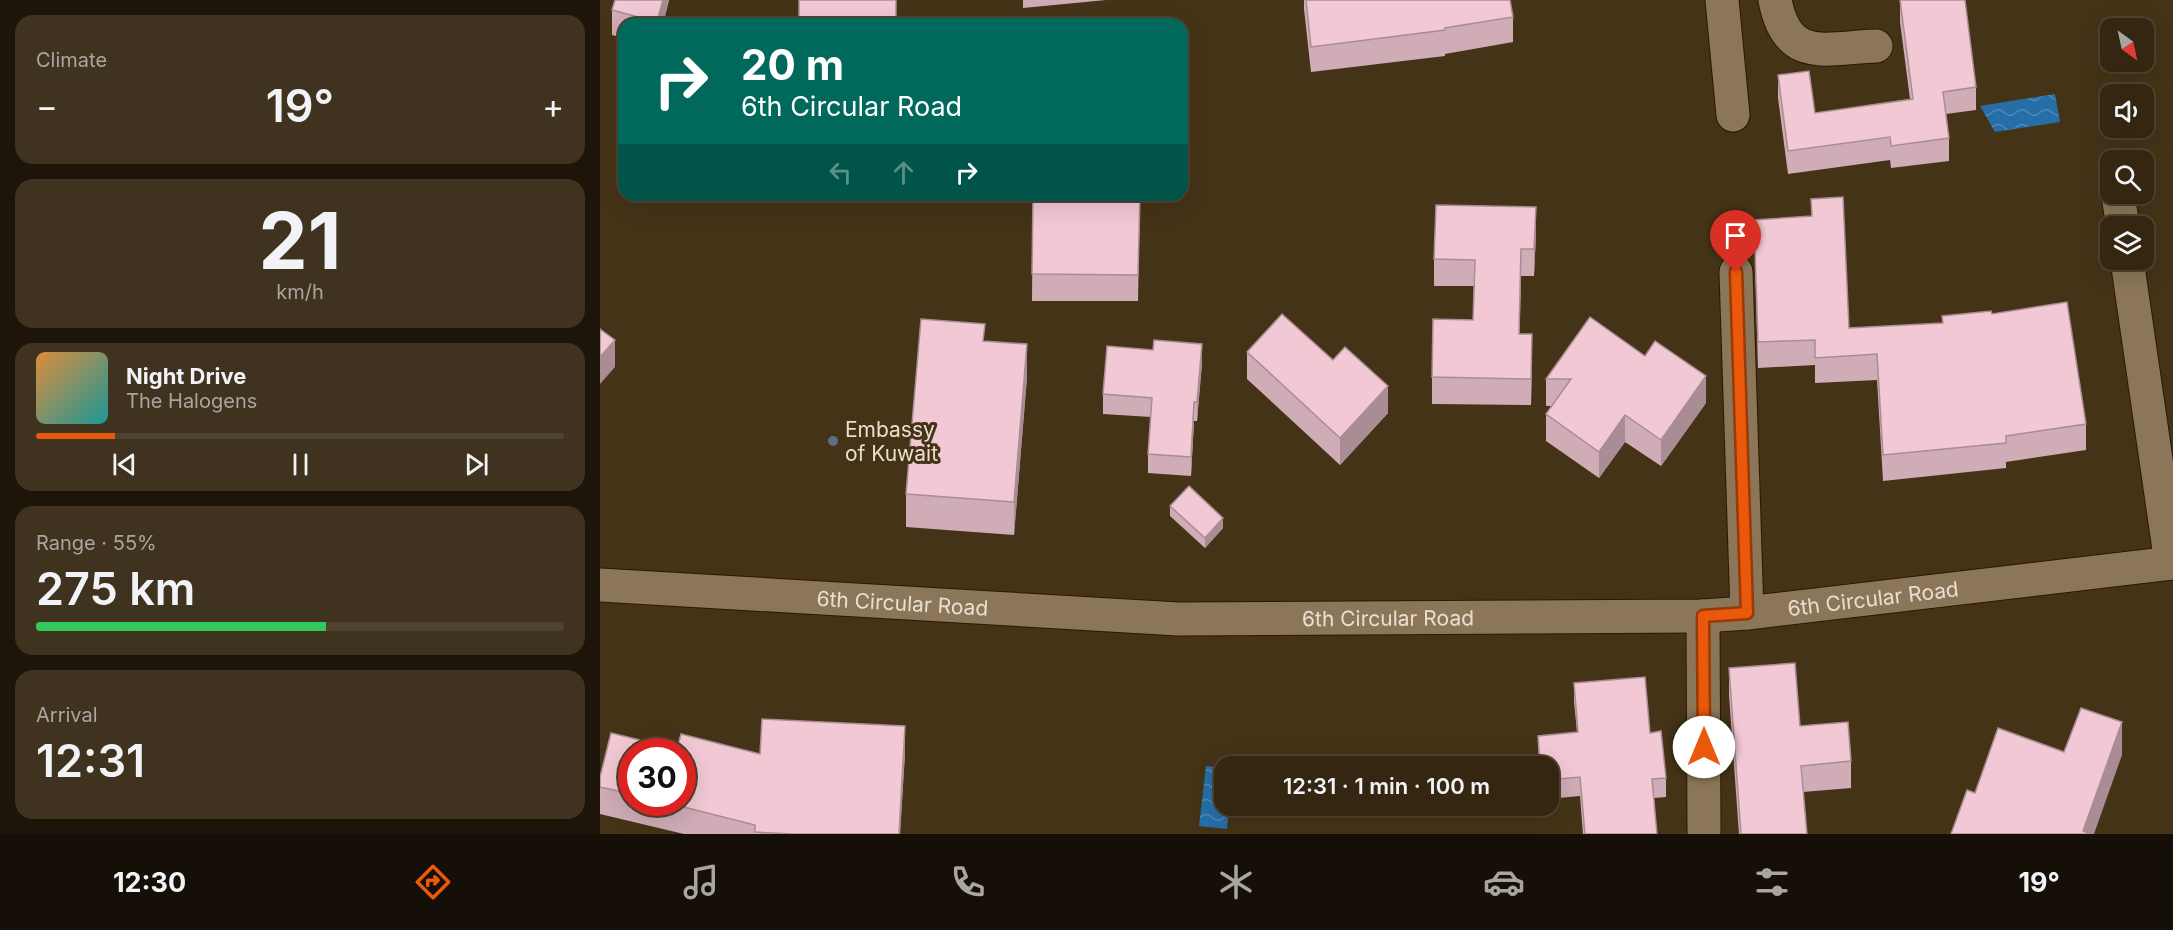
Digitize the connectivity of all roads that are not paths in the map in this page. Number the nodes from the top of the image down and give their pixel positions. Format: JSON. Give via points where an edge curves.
{"nodes":[{"id":1,"x":1722,"y":0,"type":"edge"},
{"id":2,"x":1775,"y":0,"type":"edge"},
{"id":3,"x":1876,"y":46,"type":"dead end"},
{"id":4,"x":1733,"y":115,"type":"dead end"},
{"id":5,"x":2128,"y":270,"type":"edge"},
{"id":6,"x":1736,"y":272,"type":"dead end"},
{"id":7,"x":2172,"y":563,"type":"edge"},
{"id":8,"x":600,"y":585,"type":"edge"},
{"id":9,"x":1747,"y":613,"type":"junction"},
{"id":10,"x":1703,"y":616,"type":"junction"},
{"id":11,"x":1704,"y":834,"type":"edge"}],
"edges":[{"from":1,"to":4,"type":"street"},
{"from":2,"to":3,"type":"street","via":[[1779,18],[1793,41],[1810,49]]},
{"from":5,"to":7,"type":"street"},
{"from":6,"to":9,"type":"street"},
{"from":7,"to":9,"type":"street","name":"6th Circular Road"},
{"from":8,"to":10,"type":"street","name":"6th Circular Road","via":[[1178,619]]},
{"from":9,"to":10,"type":"street","name":"6th Circular Road"},
{"from":10,"to":11,"type":"street"}]}
